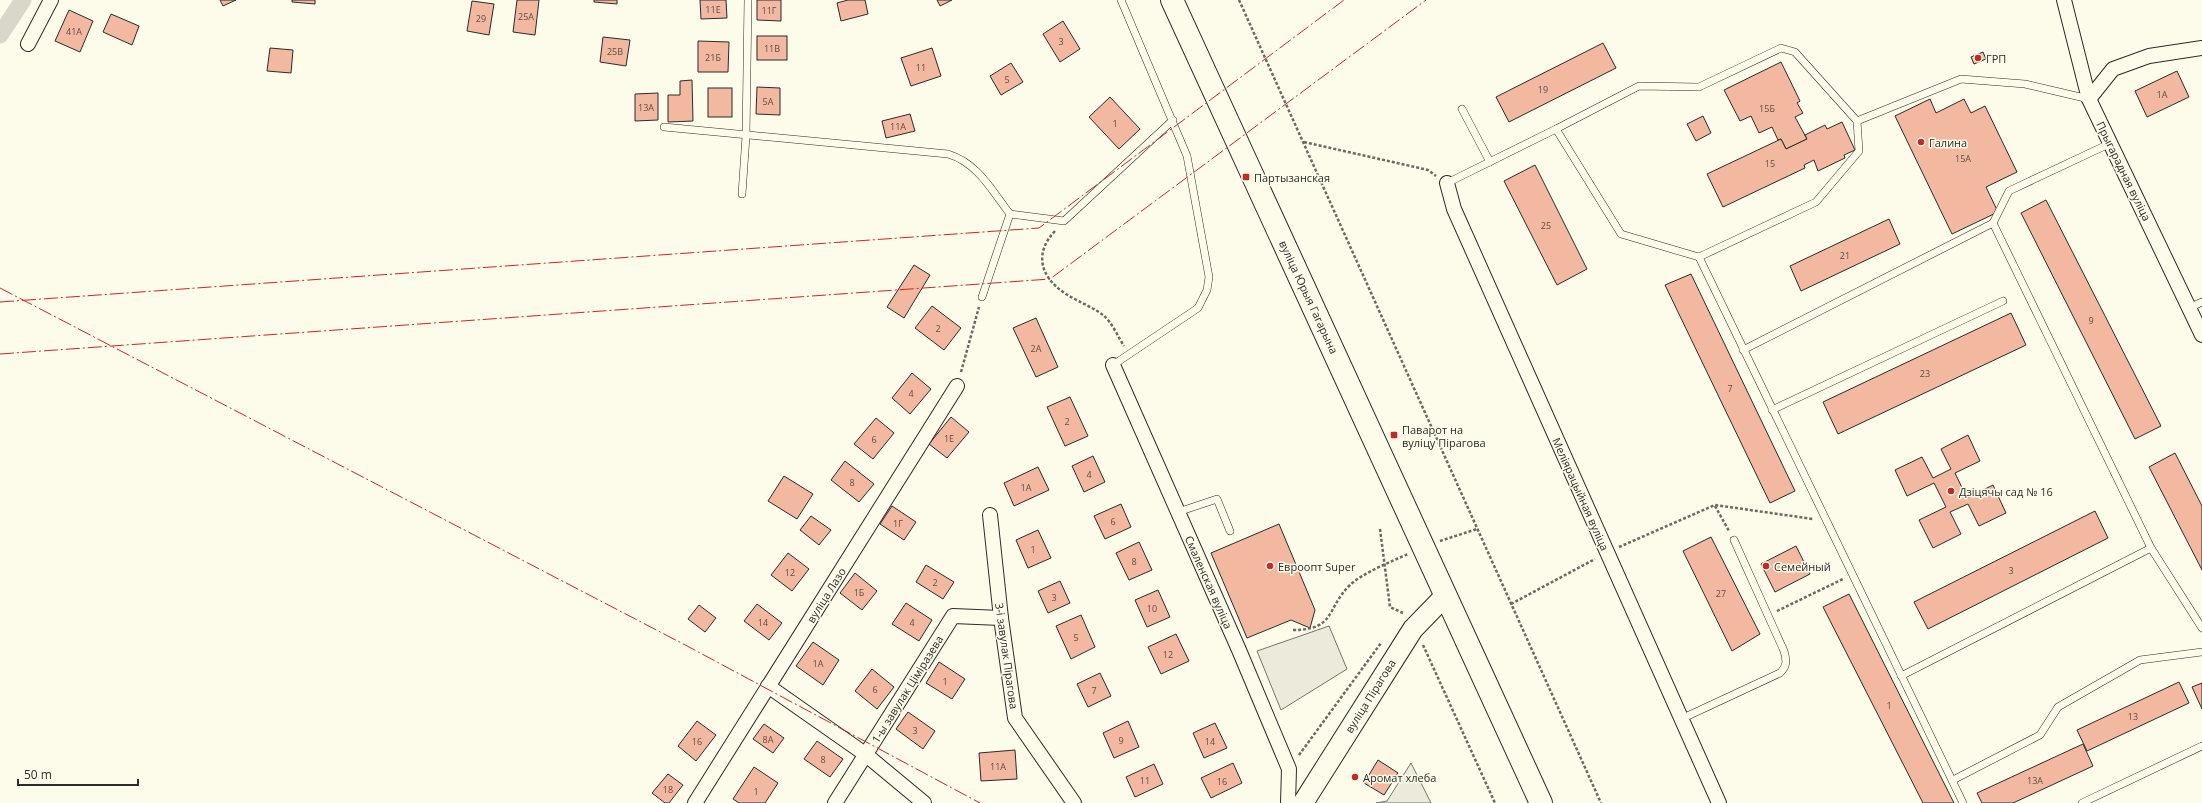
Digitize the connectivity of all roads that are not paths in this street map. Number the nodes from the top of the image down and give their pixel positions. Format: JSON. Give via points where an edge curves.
{"nodes":[{"id":1,"x":51,"y":0,"type":"edge"},
{"id":2,"x":748,"y":0,"type":"edge"},
{"id":3,"x":1121,"y":0,"type":"edge"},
{"id":4,"x":1172,"y":0,"type":"edge"},
{"id":5,"x":2064,"y":0,"type":"edge"},
{"id":6,"x":28,"y":44,"type":"dead end"},
{"id":7,"x":2202,"y":48,"type":"edge"},
{"id":8,"x":2089,"y":99,"type":"junction"},
{"id":9,"x":1462,"y":109,"type":"dead end"},
{"id":10,"x":1173,"y":120,"type":"junction"},
{"id":11,"x":1857,"y":121,"type":"junction"},
{"id":12,"x":664,"y":127,"type":"dead end"},
{"id":13,"x":1556,"y":129,"type":"junction"},
{"id":14,"x":746,"y":136,"type":"junction"},
{"id":15,"x":2111,"y":143,"type":"junction"},
{"id":16,"x":1490,"y":162,"type":"junction"},
{"id":17,"x":1447,"y":183,"type":"joint"},
{"id":18,"x":742,"y":194,"type":"dead end"},
{"id":19,"x":1010,"y":214,"type":"junction"},
{"id":20,"x":1993,"y":223,"type":"junction"},
{"id":21,"x":1699,"y":257,"type":"junction"},
{"id":22,"x":982,"y":297,"type":"road end"},
{"id":23,"x":2003,"y":301,"type":"dead end"},
{"id":24,"x":2202,"y":302,"type":"edge"},
{"id":25,"x":2189,"y":308,"type":"junction"},
{"id":26,"x":2202,"y":335,"type":"edge"},
{"id":27,"x":1743,"y":350,"type":"junction"},
{"id":28,"x":1113,"y":366,"type":"joint"},
{"id":29,"x":957,"y":386,"type":"road end"},
{"id":30,"x":1772,"y":410,"type":"junction"},
{"id":31,"x":1178,"y":512,"type":"junction"},
{"id":32,"x":990,"y":515,"type":"dead end"},
{"id":33,"x":1230,"y":531,"type":"dead end"},
{"id":34,"x":1734,"y":540,"type":"road end"},
{"id":35,"x":2151,"y":548,"type":"junction"},
{"id":36,"x":1446,"y":595,"type":"junction"},
{"id":37,"x":1001,"y":618,"type":"junction"},
{"id":38,"x":2202,"y":628,"type":"edge"},
{"id":39,"x":2202,"y":652,"type":"edge"},
{"id":40,"x":1901,"y":676,"type":"junction"},
{"id":41,"x":768,"y":686,"type":"junction"},
{"id":42,"x":1681,"y":719,"type":"junction"},
{"id":43,"x":2202,"y":746,"type":"edge"},
{"id":44,"x":865,"y":754,"type":"junction"},
{"id":45,"x":1953,"y":780,"type":"junction"},
{"id":46,"x":695,"y":803,"type":"edge"},
{"id":47,"x":835,"y":803,"type":"edge"},
{"id":48,"x":924,"y":803,"type":"edge"},
{"id":49,"x":1074,"y":803,"type":"edge"},
{"id":50,"x":1288,"y":803,"type":"edge"},
{"id":51,"x":1303,"y":803,"type":"edge"},
{"id":52,"x":1540,"y":803,"type":"edge"},
{"id":53,"x":1720,"y":803,"type":"edge"},
{"id":54,"x":1964,"y":803,"type":"edge"},
{"id":55,"x":2082,"y":803,"type":"edge"}],
"edges":[{"from":1,"to":6,"type":"street"},
{"from":2,"to":14,"type":"lane"},
{"from":3,"to":10,"type":"lane"},
{"from":4,"to":36,"type":"main road","name":"вуліца Юрыя Гагарына"},
{"from":5,"to":8,"type":"street","name":"Прыгарадная вуліца"},
{"from":7,"to":8,"type":"street","via":[[2149,56],[2113,69]]},
{"from":8,"to":11,"type":"lane","via":[[2025,84],[1961,79]]},
{"from":8,"to":15,"type":"street","name":"Прыгарадная вуліца"},
{"from":9,"to":16,"type":"lane"},
{"from":10,"to":19,"type":"lane","via":[[1064,222]]},
{"from":10,"to":28,"type":"lane","via":[[1187,156],[1209,277],[1207,290],[1198,308]]},
{"from":11,"to":13,"type":"lane","via":[[1795,52],[1781,48],[1699,87],[1639,86]]},
{"from":11,"to":21,"type":"lane","via":[[1859,151],[1816,202]]},
{"from":12,"to":14,"type":"lane"},
{"from":13,"to":16,"type":"lane"},
{"from":13,"to":21,"type":"lane","via":[[1621,234]]},
{"from":14,"to":18,"type":"lane"},
{"from":14,"to":19,"type":"lane","via":[[948,154],[962,158],[975,168]]},
{"from":15,"to":20,"type":"lane","via":[[2009,191]]},
{"from":15,"to":25,"type":"street","name":"Прыгарадная вуліца"},
{"from":16,"to":17,"type":"lane"},
{"from":17,"to":42,"type":"street","name":"Меліярацыйная вуліца","via":[[1454,209]]},
{"from":19,"to":22,"type":"lane"},
{"from":20,"to":27,"type":"lane"},
{"from":20,"to":35,"type":"lane"},
{"from":21,"to":27,"type":"lane"},
{"from":23,"to":30,"type":"lane"},
{"from":24,"to":25,"type":"lane"},
{"from":25,"to":26,"type":"street","name":"Прыгарадная вуліца"},
{"from":27,"to":30,"type":"lane"},
{"from":28,"to":31,"type":"street","name":"Смаленская вуліца"},
{"from":29,"to":41,"type":"street","name":"вуліца Лазо"},
{"from":30,"to":40,"type":"lane"},
{"from":31,"to":33,"type":"lane","via":[[1217,499]]},
{"from":31,"to":50,"type":"street","name":"Смаленская вуліца","via":[[1289,769]]},
{"from":32,"to":37,"type":"street","name":"3-і завулак Пірагова"},
{"from":34,"to":42,"type":"lane","via":[[1785,655],[1786,668]]},
{"from":35,"to":38,"type":"lane"},
{"from":35,"to":40,"type":"lane"},
{"from":36,"to":51,"type":"main road","name":"вуліца Пірагова","via":[[1413,628]]},
{"from":36,"to":52,"type":"main road","name":"вуліца Юрыя Гагарына"},
{"from":37,"to":44,"type":"street","name":"1-ы завулак Ціміразева","via":[[953,616]]},
{"from":37,"to":49,"type":"street","name":"3-і завулак Пірагова","via":[[1015,718]]},
{"from":39,"to":45,"type":"lane","via":[[2140,660],[2058,707],[2040,735]]},
{"from":40,"to":45,"type":"lane"},
{"from":41,"to":44,"type":"street"},
{"from":41,"to":46,"type":"street","name":"вуліца Лазо"},
{"from":42,"to":53,"type":"street","name":"Меліярацыйная вуліца"},
{"from":43,"to":55,"type":"lane"},
{"from":44,"to":47,"type":"street","name":"1-ы завулак Ціміразева"},
{"from":44,"to":48,"type":"street"},
{"from":45,"to":54,"type":"lane"}]}
